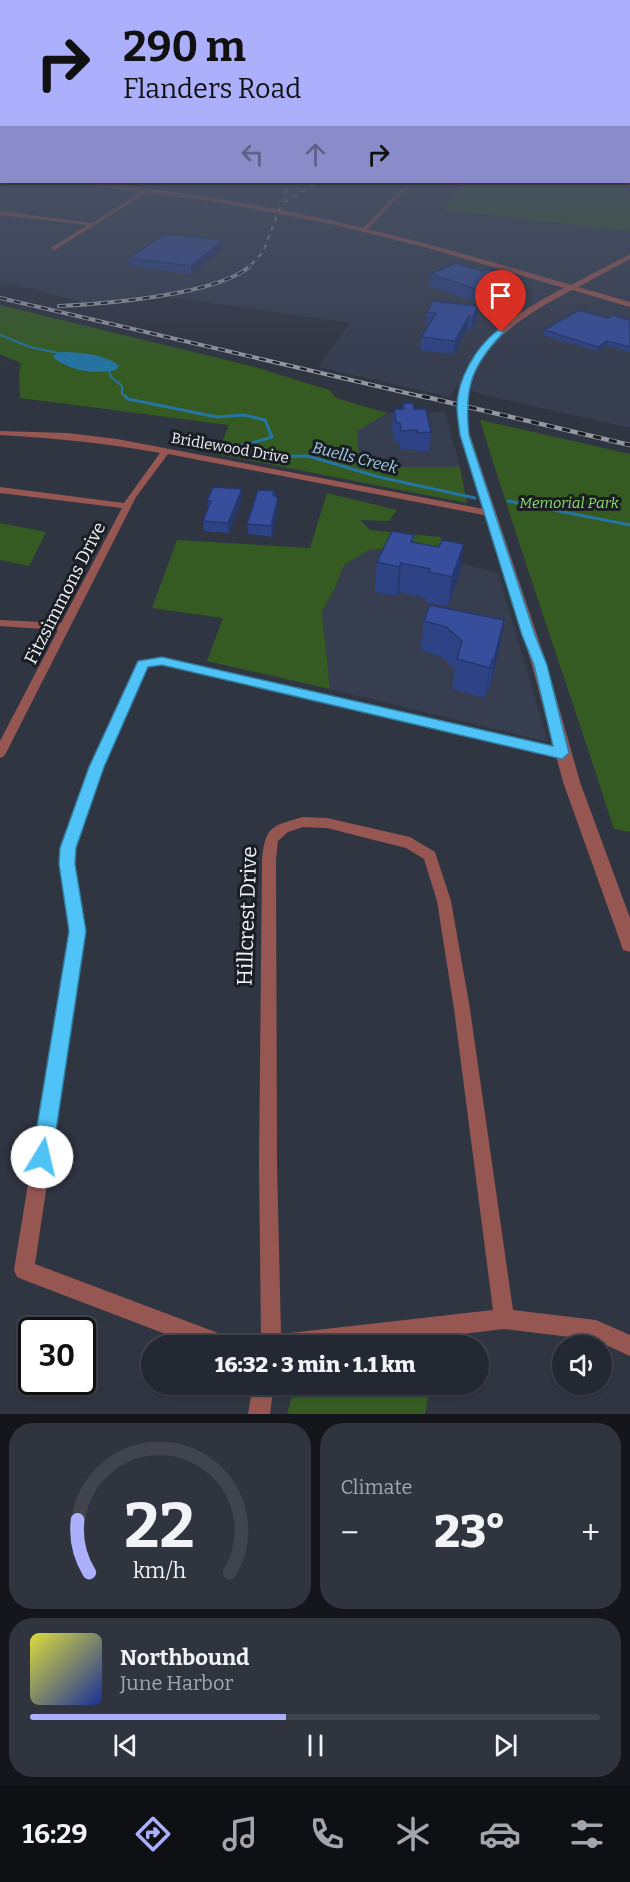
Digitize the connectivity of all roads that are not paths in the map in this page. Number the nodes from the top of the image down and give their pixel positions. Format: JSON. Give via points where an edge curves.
{"nodes":[{"id":1,"x":77,"y":233,"type":"edge"},
{"id":2,"x":375,"y":233,"type":"edge"},
{"id":3,"x":53,"y":249,"type":"dead end"},
{"id":4,"x":630,"y":256,"type":"edge"},
{"id":5,"x":572,"y":288,"type":"junction"},
{"id":6,"x":630,"y":305,"type":"edge"},
{"id":7,"x":0,"y":433,"type":"edge"},
{"id":8,"x":166,"y":451,"type":"junction"},
{"id":9,"x":0,"y":490,"type":"edge"},
{"id":10,"x":127,"y":507,"type":"junction"},
{"id":11,"x":489,"y":513,"type":"junction"},
{"id":12,"x":0,"y":623,"type":"edge"},
{"id":13,"x":64,"y":627,"type":"junction"},
{"id":14,"x":0,"y":753,"type":"edge"},
{"id":15,"x":562,"y":753,"type":"junction"},
{"id":16,"x":630,"y":944,"type":"edge"},
{"id":17,"x":504,"y":1319,"type":"junction"},
{"id":18,"x":197,"y":1335,"type":"edge"},
{"id":19,"x":270,"y":1335,"type":"edge"},
{"id":20,"x":360,"y":1335,"type":"edge"},
{"id":21,"x":630,"y":1346,"type":"edge"},
{"id":22,"x":262,"y":1395,"type":"edge"},
{"id":23,"x":259,"y":1414,"type":"edge"}],
"edges":[{"from":1,"to":3,"type":"street"},
{"from":2,"to":5,"type":"street"},
{"from":4,"to":5,"type":"street"},
{"from":5,"to":6,"type":"street"},
{"from":5,"to":11,"type":"street","via":[[530,309],[489,341],[470,374],[461,405],[465,435]]},
{"from":7,"to":8,"type":"street","name":"Bridlewood Drive","via":[[67,435]]},
{"from":8,"to":10,"type":"street","name":"Fitzsimmons Drive"},
{"from":8,"to":11,"type":"street","name":"Bridlewood Drive"},
{"from":9,"to":10,"type":"street"},
{"from":10,"to":13,"type":"street","name":"Fitzsimmons Drive"},
{"from":11,"to":15,"type":"street","via":[[541,665]]},
{"from":12,"to":13,"type":"street"},
{"from":13,"to":14,"type":"street","name":"Fitzsimmons Drive"},
{"from":15,"to":16,"type":"street"},
{"from":15,"to":18,"type":"street","via":[[162,661],[143,664],[96,767],[68,848],[77,931],[24,1270]]},
{"from":17,"to":19,"type":"street","name":"Hillcrest Drive","via":[[462,1009],[444,902],[430,856],[410,843],[327,823],[303,822],[283,828],[271,838],[269,860]]},
{"from":17,"to":20,"type":"street"},
{"from":17,"to":21,"type":"street","via":[[596,1330]]},
{"from":22,"to":23,"type":"street"}]}
